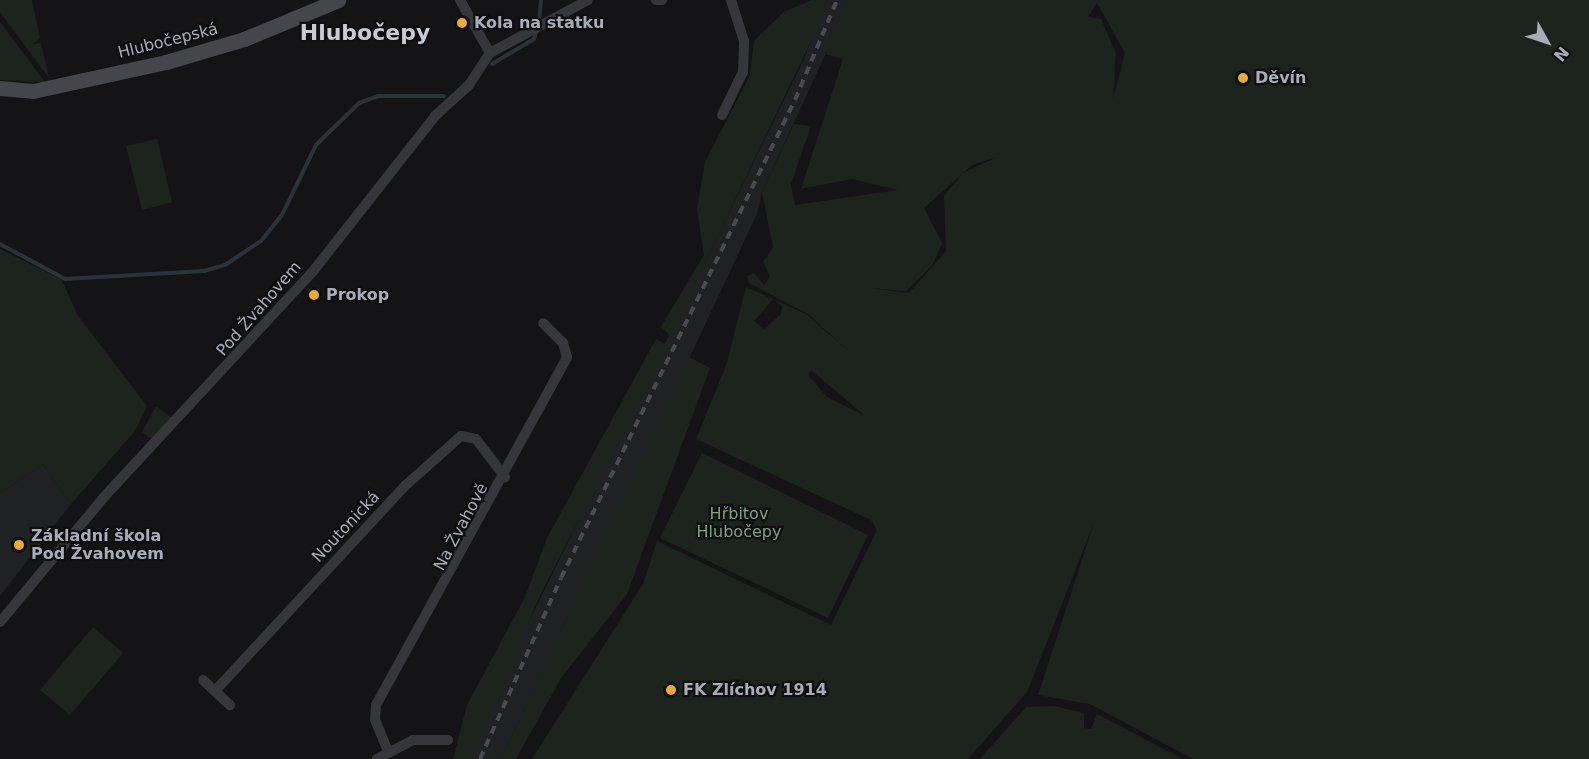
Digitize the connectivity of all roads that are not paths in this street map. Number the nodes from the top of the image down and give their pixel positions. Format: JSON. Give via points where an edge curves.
{"nodes":[{"id":1,"x":338,"y":0,"type":"edge"},
{"id":2,"x":460,"y":0,"type":"edge"},
{"id":3,"x":588,"y":0,"type":"edge"},
{"id":4,"x":656,"y":0,"type":"edge"},
{"id":5,"x":662,"y":0,"type":"edge"},
{"id":6,"x":731,"y":0,"type":"edge"},
{"id":7,"x":490,"y":53,"type":"junction"},
{"id":8,"x":0,"y":88,"type":"edge"},
{"id":9,"x":722,"y":115,"type":"dead end"},
{"id":10,"x":543,"y":323,"type":"dead end"},
{"id":11,"x":505,"y":477,"type":"junction"},
{"id":12,"x":0,"y":622,"type":"edge"},
{"id":13,"x":203,"y":680,"type":"dead end"},
{"id":14,"x":215,"y":691,"type":"junction"},
{"id":15,"x":230,"y":705,"type":"dead end"},
{"id":16,"x":448,"y":740,"type":"dead end"},
{"id":17,"x":387,"y":749,"type":"junction"},
{"id":18,"x":377,"y":759,"type":"edge"}],
"edges":[{"from":1,"to":8,"type":"street","name":"Hlubočepská","via":[[174,60],[33,91]]},
{"from":2,"to":7,"type":"street"},
{"from":3,"to":7,"type":"street"},
{"from":4,"to":5,"type":"street"},
{"from":6,"to":9,"type":"street","via":[[744,41],[743,72]]},
{"from":7,"to":12,"type":"street","name":"Pod Žvahovem","via":[[469,85],[435,116],[314,270],[104,497]]},
{"from":10,"to":11,"type":"street","name":"Na Žvahově","via":[[563,343],[567,357]]},
{"from":11,"to":14,"type":"street","name":"Noutonická","via":[[476,439],[461,436],[406,485]]},
{"from":11,"to":17,"type":"street","name":"Na Žvahově","via":[[376,705],[375,720]]},
{"from":13,"to":14,"type":"street"},
{"from":14,"to":15,"type":"street"},
{"from":16,"to":17,"type":"street","via":[[413,740]]},
{"from":17,"to":18,"type":"street"}]}
